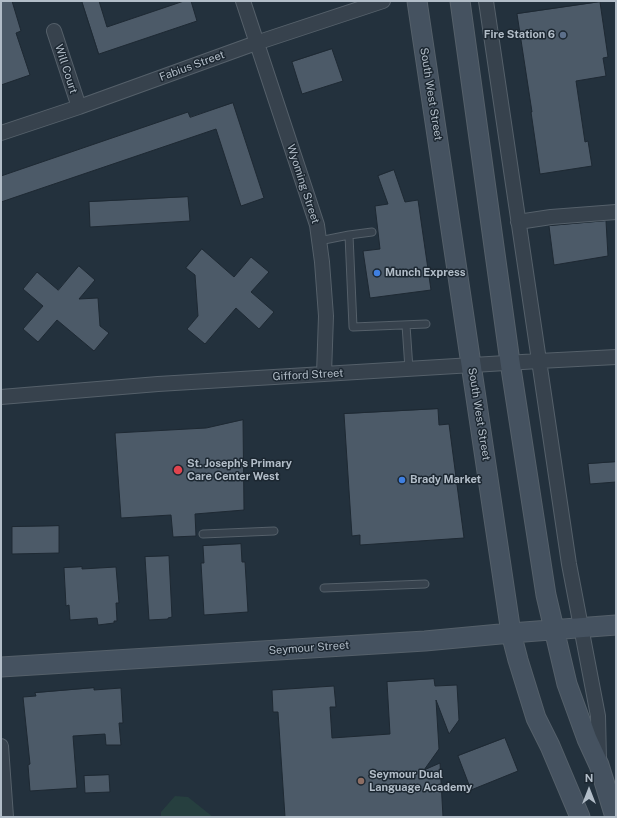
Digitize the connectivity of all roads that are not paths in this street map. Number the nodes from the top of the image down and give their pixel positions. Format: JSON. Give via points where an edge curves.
{"nodes":[{"id":1,"x":242,"y":1,"type":"edge"},
{"id":2,"x":383,"y":1,"type":"edge"},
{"id":3,"x":417,"y":1,"type":"edge"},
{"id":4,"x":460,"y":1,"type":"edge"},
{"id":5,"x":486,"y":1,"type":"edge"},
{"id":6,"x":54,"y":31,"type":"dead end"},
{"id":7,"x":256,"y":43,"type":"junction"},
{"id":8,"x":79,"y":108,"type":"junction"},
{"id":9,"x":1,"y":133,"type":"edge"},
{"id":10,"x":616,"y":212,"type":"edge"},
{"id":11,"x":518,"y":222,"type":"junction"},
{"id":12,"x":372,"y":232,"type":"dead end"},
{"id":13,"x":349,"y":235,"type":"junction"},
{"id":14,"x":319,"y":241,"type":"junction"},
{"id":15,"x":426,"y":324,"type":"dead end"},
{"id":16,"x":406,"y":325,"type":"junction"},
{"id":17,"x":616,"y":357,"type":"edge"},
{"id":18,"x":539,"y":361,"type":"junction"},
{"id":19,"x":510,"y":362,"type":"junction"},
{"id":20,"x":471,"y":365,"type":"junction"},
{"id":21,"x":409,"y":369,"type":"junction"},
{"id":22,"x":324,"y":374,"type":"junction"},
{"id":23,"x":1,"y":396,"type":"edge"},
{"id":24,"x":274,"y":531,"type":"dead end"},
{"id":25,"x":203,"y":534,"type":"dead end"},
{"id":26,"x":425,"y":584,"type":"dead end"},
{"id":27,"x":324,"y":588,"type":"dead end"},
{"id":28,"x":616,"y":626,"type":"edge"},
{"id":29,"x":580,"y":628,"type":"junction"},
{"id":30,"x":554,"y":630,"type":"junction"},
{"id":31,"x":511,"y":633,"type":"junction"},
{"id":32,"x":1,"y":667,"type":"edge"},
{"id":33,"x":1,"y":746,"type":"edge"},
{"id":34,"x":599,"y":765,"type":"junction"},
{"id":35,"x":6,"y":817,"type":"edge"},
{"id":36,"x":580,"y":817,"type":"edge"},
{"id":37,"x":616,"y":817,"type":"edge"}],
"edges":[{"from":1,"to":7,"type":"street","name":"Wyoming Street"},
{"from":2,"to":7,"type":"street","name":"Fabius Street"},
{"from":3,"to":20,"type":"main road","name":"South West Street"},
{"from":4,"to":19,"type":"main road"},
{"from":5,"to":11,"type":"street"},
{"from":6,"to":8,"type":"street","name":"Will Court"},
{"from":7,"to":8,"type":"street","name":"Fabius Street"},
{"from":7,"to":14,"type":"street","name":"Wyoming Street"},
{"from":8,"to":9,"type":"street","name":"Fabius Street"},
{"from":10,"to":11,"type":"street"},
{"from":11,"to":18,"type":"street"},
{"from":12,"to":13,"type":"lane"},
{"from":13,"to":14,"type":"lane"},
{"from":13,"to":16,"type":"lane","via":[[353,327]]},
{"from":14,"to":22,"type":"street","name":"Wyoming Street","via":[[326,316]]},
{"from":15,"to":16,"type":"lane"},
{"from":16,"to":21,"type":"lane"},
{"from":17,"to":18,"type":"street","name":"Gifford Street"},
{"from":18,"to":19,"type":"street","name":"Gifford Street"},
{"from":18,"to":29,"type":"street"},
{"from":19,"to":20,"type":"street","name":"Gifford Street"},
{"from":19,"to":30,"type":"main road","via":[[546,596]]},
{"from":20,"to":21,"type":"street","name":"Gifford Street"},
{"from":20,"to":31,"type":"main road","name":"South West Street"},
{"from":21,"to":22,"type":"street","name":"Gifford Street"},
{"from":22,"to":23,"type":"street","name":"Gifford Street"},
{"from":24,"to":25,"type":"lane"},
{"from":26,"to":27,"type":"lane"},
{"from":28,"to":29,"type":"main road","name":"Seymour Street"},
{"from":29,"to":30,"type":"main road","name":"Seymour Street"},
{"from":29,"to":34,"type":"street","via":[[598,716]]},
{"from":30,"to":31,"type":"main road","name":"Seymour Street"},
{"from":30,"to":34,"type":"main road","via":[[567,684]]},
{"from":31,"to":32,"type":"main road","name":"Seymour Street","via":[[425,641]]},
{"from":31,"to":36,"type":"main road","name":"South West Street","via":[[536,718]]},
{"from":33,"to":35,"type":"street"},
{"from":34,"to":37,"type":"main road"}]}
